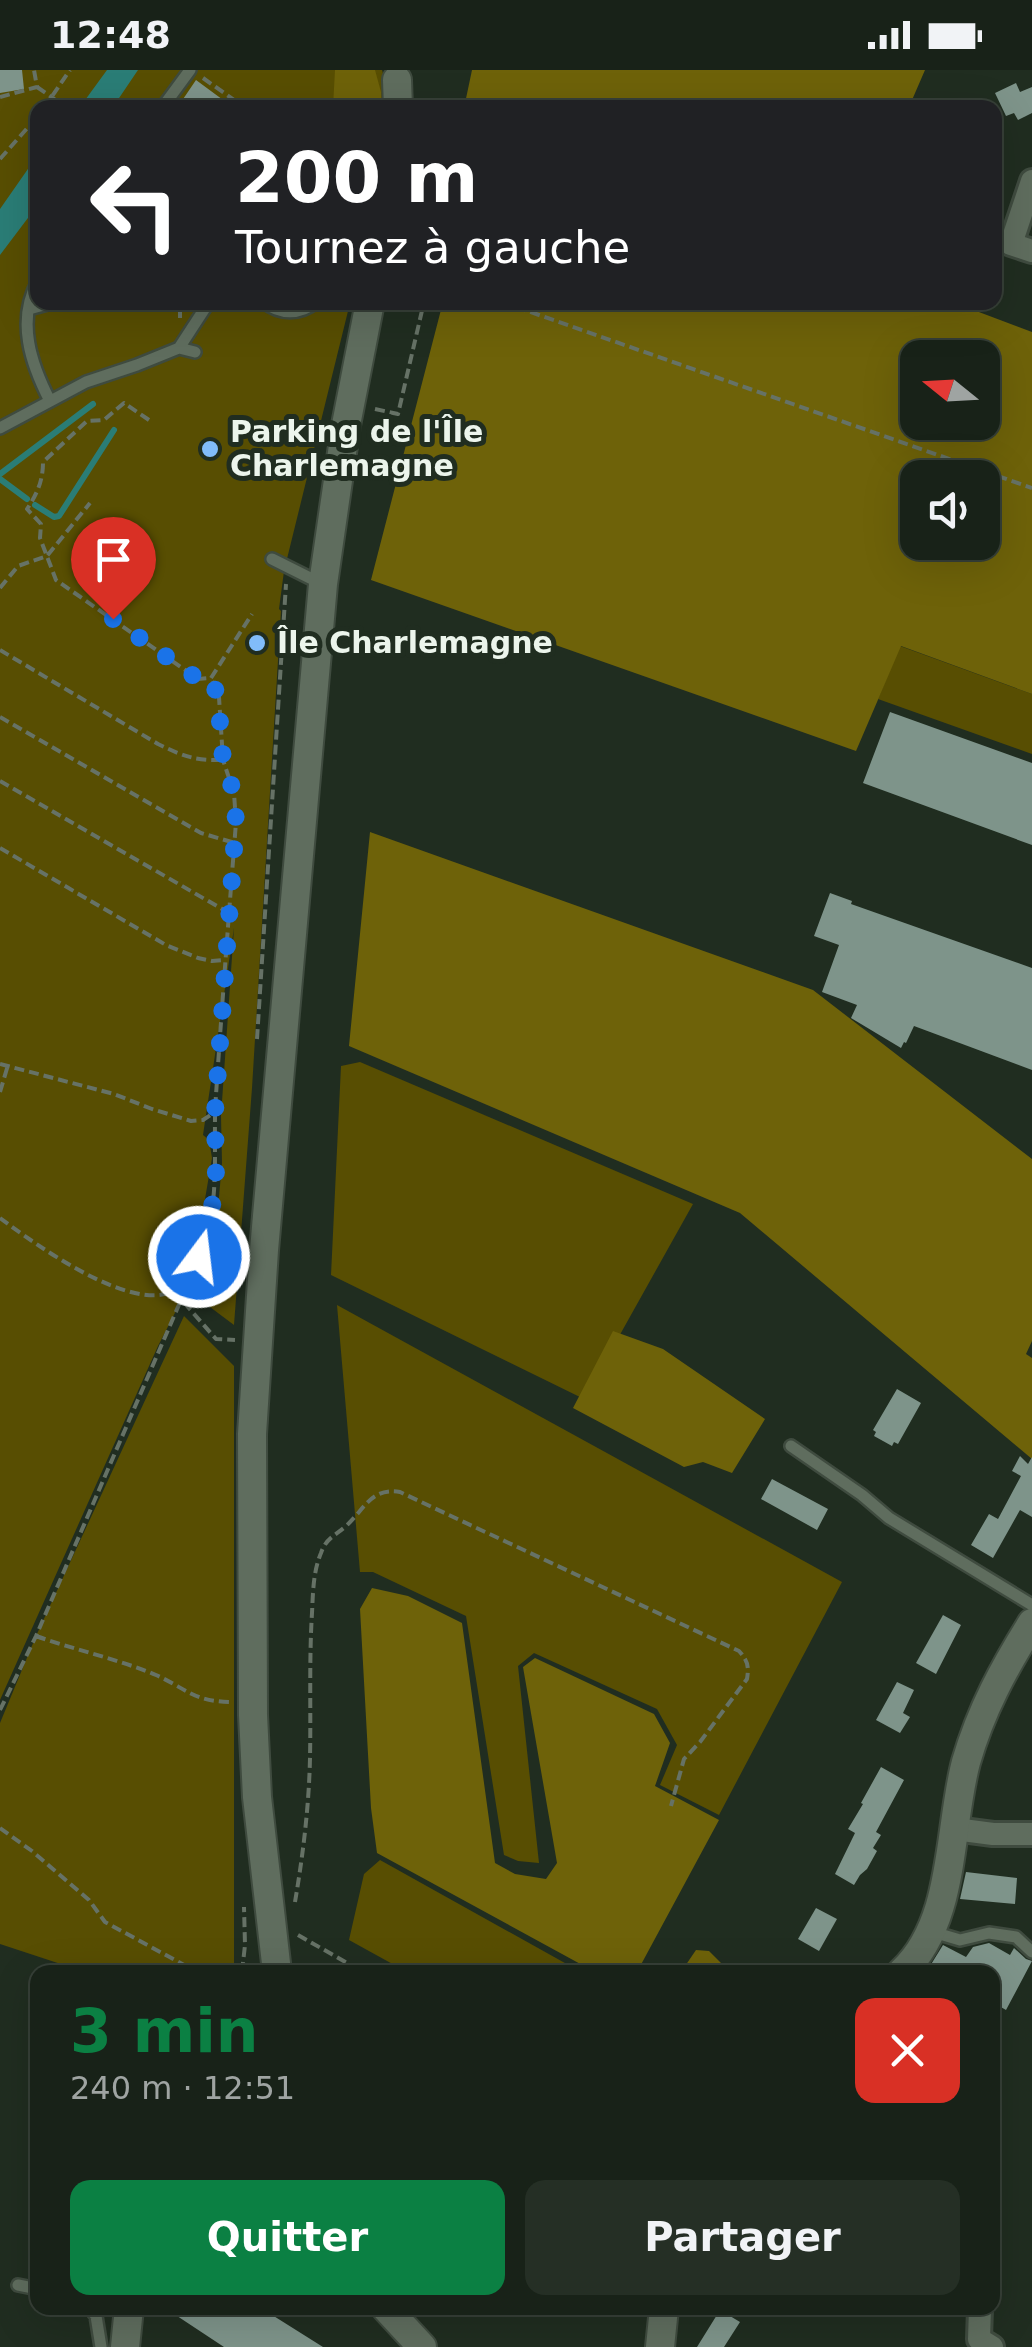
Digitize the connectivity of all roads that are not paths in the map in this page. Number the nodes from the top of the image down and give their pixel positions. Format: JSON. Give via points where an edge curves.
{"nodes":[{"id":1,"x":190,"y":70,"type":"edge"},
{"id":2,"x":168,"y":100,"type":"edge"},
{"id":3,"x":1032,"y":182,"type":"edge"},
{"id":4,"x":1032,"y":251,"type":"edge"},
{"id":5,"x":30,"y":303,"type":"edge"},
{"id":6,"x":29,"y":309,"type":"joint"},
{"id":7,"x":204,"y":310,"type":"edge"},
{"id":8,"x":278,"y":310,"type":"edge"},
{"id":9,"x":302,"y":310,"type":"edge"},
{"id":10,"x":368,"y":310,"type":"edge"},
{"id":11,"x":178,"y":348,"type":"junction"},
{"id":12,"x":196,"y":352,"type":"dead end"},
{"id":13,"x":50,"y":401,"type":"junction"},
{"id":14,"x":0,"y":428,"type":"edge"},
{"id":15,"x":272,"y":559,"type":"dead end"},
{"id":16,"x":322,"y":584,"type":"junction"},
{"id":17,"x":791,"y":1446,"type":"dead end"},
{"id":18,"x":1032,"y":1605,"type":"edge"},
{"id":19,"x":1032,"y":1623,"type":"edge"},
{"id":20,"x":954,"y":1829,"type":"junction"},
{"id":21,"x":1032,"y":1834,"type":"edge"},
{"id":22,"x":929,"y":1931,"type":"junction"},
{"id":23,"x":1032,"y":1952,"type":"edge"},
{"id":24,"x":277,"y":1965,"type":"edge"},
{"id":25,"x":910,"y":1965,"type":"edge"},
{"id":26,"x":18,"y":2285,"type":"dead end"},
{"id":27,"x":30,"y":2287,"type":"edge"},
{"id":28,"x":95,"y":2315,"type":"edge"},
{"id":29,"x":128,"y":2315,"type":"edge"},
{"id":30,"x":392,"y":2315,"type":"edge"},
{"id":31,"x":663,"y":2315,"type":"edge"},
{"id":32,"x":980,"y":2315,"type":"edge"},
{"id":33,"x":101,"y":2347,"type":"edge"},
{"id":34,"x":124,"y":2347,"type":"edge"},
{"id":35,"x":422,"y":2347,"type":"edge"},
{"id":36,"x":660,"y":2347,"type":"edge"},
{"id":37,"x":992,"y":2347,"type":"edge"}],
"edges":[{"from":1,"to":2,"type":"lane"},
{"from":3,"to":4,"type":"street","via":[[1011,244]]},
{"from":5,"to":6,"type":"lane"},
{"from":6,"to":13,"type":"lane","via":[[33,367]]},
{"from":7,"to":11,"type":"lane"},
{"from":8,"to":9,"type":"lane"},
{"from":10,"to":16,"type":"street"},
{"from":11,"to":12,"type":"lane"},
{"from":11,"to":13,"type":"lane"},
{"from":13,"to":14,"type":"lane"},
{"from":15,"to":16,"type":"lane"},
{"from":16,"to":24,"type":"street","via":[[252,1434],[257,1797]]},
{"from":17,"to":18,"type":"lane","via":[[888,1518]]},
{"from":19,"to":20,"type":"street","via":[[979,1723]]},
{"from":20,"to":21,"type":"street"},
{"from":20,"to":22,"type":"street"},
{"from":22,"to":23,"type":"lane","via":[[960,1940],[989,1933],[1016,1937]]},
{"from":22,"to":25,"type":"street"},
{"from":26,"to":27,"type":"lane"},
{"from":28,"to":33,"type":"lane"},
{"from":29,"to":34,"type":"street"},
{"from":30,"to":35,"type":"street"},
{"from":31,"to":36,"type":"street"},
{"from":32,"to":37,"type":"street","via":[[979,2339]]}]}
